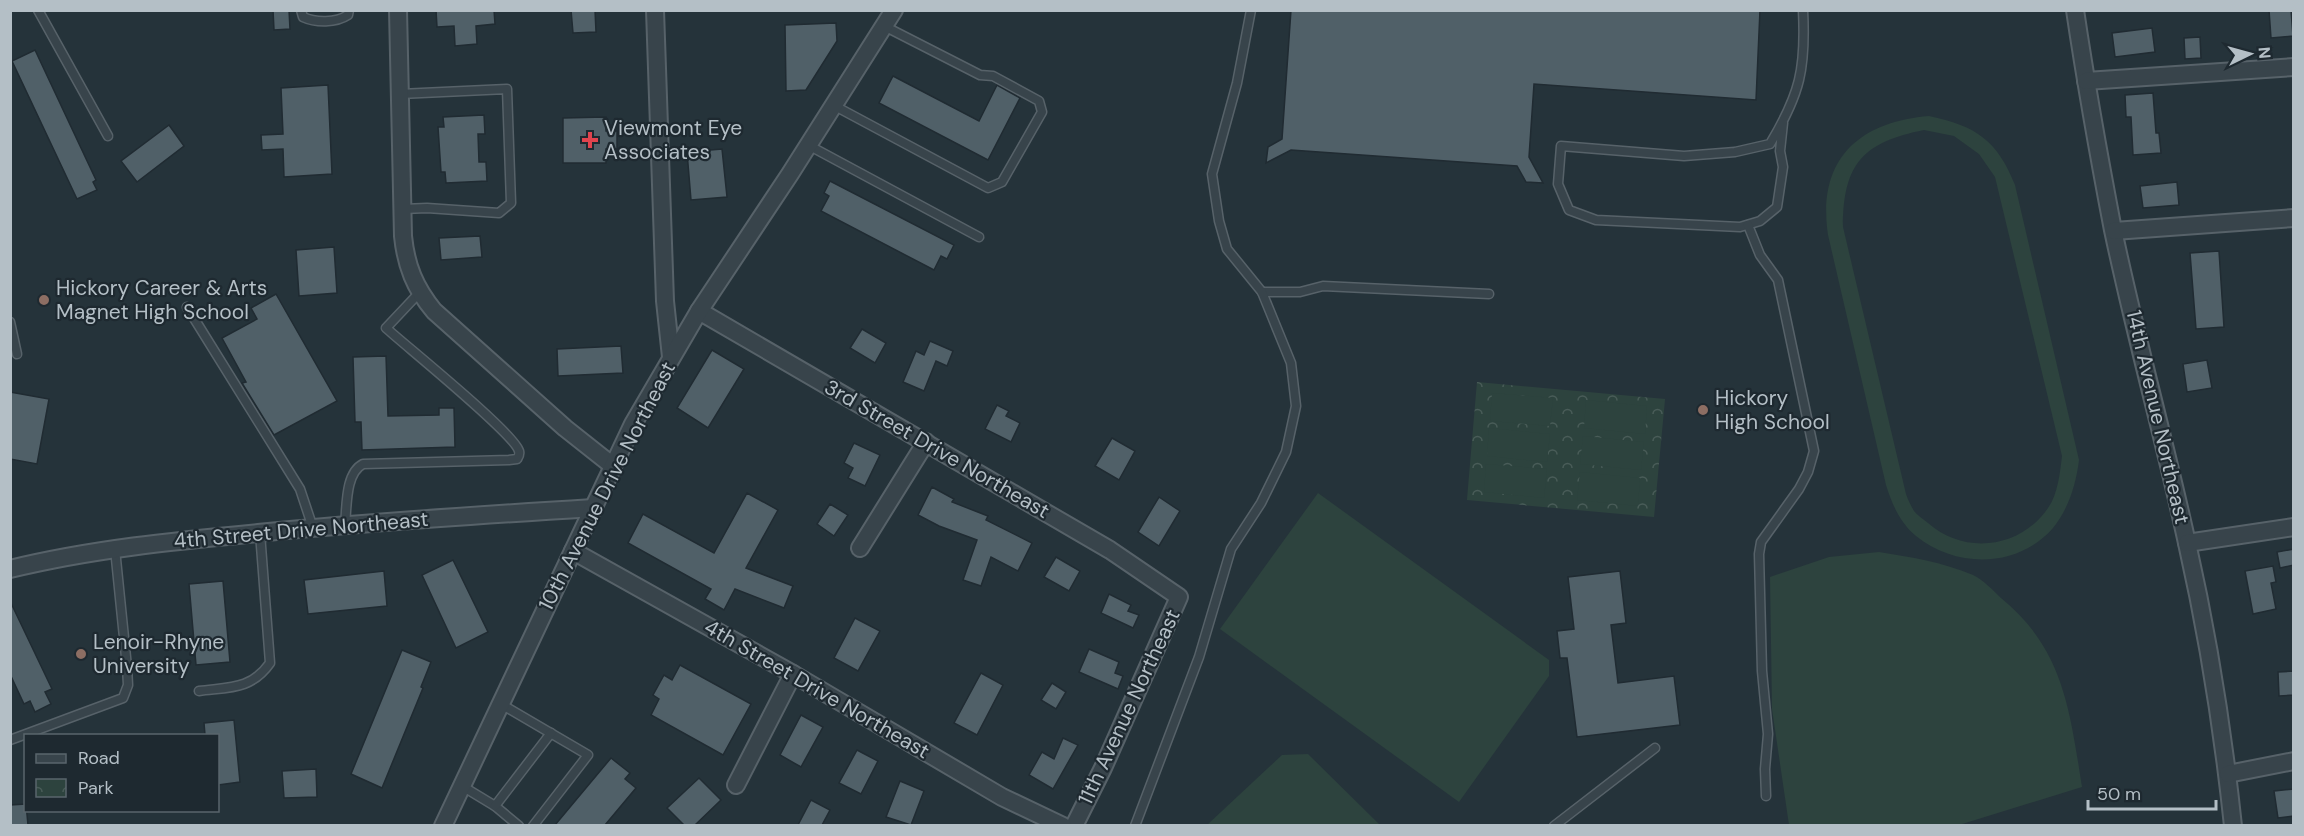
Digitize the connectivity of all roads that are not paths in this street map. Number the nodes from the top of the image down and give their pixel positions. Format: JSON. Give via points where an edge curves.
{"nodes":[{"id":1,"x":38,"y":10,"type":"edge"},
{"id":2,"x":301,"y":10,"type":"edge"},
{"id":3,"x":349,"y":10,"type":"edge"},
{"id":4,"x":398,"y":10,"type":"edge"},
{"id":5,"x":655,"y":10,"type":"edge"},
{"id":6,"x":894,"y":10,"type":"edge"},
{"id":7,"x":1251,"y":10,"type":"edge"},
{"id":8,"x":1803,"y":10,"type":"edge"},
{"id":9,"x":2075,"y":10,"type":"edge"},
{"id":10,"x":884,"y":26,"type":"junction"},
{"id":11,"x":2294,"y":67,"type":"edge"},
{"id":12,"x":2086,"y":81,"type":"junction"},
{"id":13,"x":400,"y":94,"type":"junction"},
{"id":14,"x":833,"y":105,"type":"junction"},
{"id":15,"x":1783,"y":123,"type":"junction"},
{"id":16,"x":108,"y":136,"type":"dead end"},
{"id":17,"x":808,"y":145,"type":"junction"},
{"id":18,"x":403,"y":209,"type":"junction"},
{"id":19,"x":2294,"y":218,"type":"edge"},
{"id":20,"x":1748,"y":225,"type":"junction"},
{"id":21,"x":2114,"y":231,"type":"junction"},
{"id":22,"x":979,"y":237,"type":"dead end"},
{"id":23,"x":420,"y":292,"type":"junction"},
{"id":24,"x":1262,"y":292,"type":"junction"},
{"id":25,"x":1489,"y":294,"type":"dead end"},
{"id":26,"x":187,"y":307,"type":"dead end"},
{"id":27,"x":699,"y":311,"type":"junction"},
{"id":28,"x":10,"y":322,"type":"edge"},
{"id":29,"x":18,"y":354,"type":"dead end"},
{"id":30,"x":671,"y":357,"type":"junction"},
{"id":31,"x":926,"y":442,"type":"junction"},
{"id":32,"x":613,"y":466,"type":"junction"},
{"id":33,"x":593,"y":508,"type":"junction"},
{"id":34,"x":345,"y":525,"type":"junction"},
{"id":35,"x":2294,"y":527,"type":"edge"},
{"id":36,"x":313,"y":528,"type":"junction"},
{"id":37,"x":260,"y":533,"type":"junction"},
{"id":38,"x":2187,"y":543,"type":"junction"},
{"id":39,"x":860,"y":548,"type":"dead end"},
{"id":40,"x":115,"y":549,"type":"junction"},
{"id":41,"x":573,"y":550,"type":"junction"},
{"id":42,"x":10,"y":569,"type":"edge"},
{"id":43,"x":1172,"y":592,"type":"joint"},
{"id":44,"x":793,"y":674,"type":"junction"},
{"id":45,"x":199,"y":691,"type":"dead end"},
{"id":46,"x":501,"y":704,"type":"junction"},
{"id":47,"x":26,"y":734,"type":"edge"},
{"id":48,"x":551,"y":734,"type":"junction"},
{"id":49,"x":1655,"y":748,"type":"dead end"},
{"id":50,"x":2294,"y":761,"type":"edge"},
{"id":51,"x":2228,"y":774,"type":"junction"},
{"id":52,"x":736,"y":785,"type":"dead end"},
{"id":53,"x":462,"y":786,"type":"junction"},
{"id":54,"x":1766,"y":796,"type":"dead end"},
{"id":55,"x":495,"y":806,"type":"junction"},
{"id":56,"x":443,"y":825,"type":"edge"},
{"id":57,"x":519,"y":825,"type":"edge"},
{"id":58,"x":533,"y":825,"type":"edge"},
{"id":59,"x":1063,"y":825,"type":"edge"},
{"id":60,"x":1074,"y":825,"type":"edge"},
{"id":61,"x":1134,"y":825,"type":"edge"},
{"id":62,"x":1554,"y":825,"type":"edge"},
{"id":63,"x":2233,"y":825,"type":"edge"}],
"edges":[{"from":1,"to":16,"type":"lane"},
{"from":2,"to":3,"type":"lane","via":[[303,17],[311,21],[340,20]]},
{"from":4,"to":13,"type":"street"},
{"from":5,"to":30,"type":"street","via":[[665,301]]},
{"from":6,"to":10,"type":"street","name":"10th Avenue Drive Northeast"},
{"from":7,"to":24,"type":"lane","via":[[1237,83],[1212,174],[1227,249]]},
{"from":8,"to":15,"type":"lane","via":[[1805,46],[1800,84]]},
{"from":9,"to":12,"type":"street","name":"14th Avenue Northeast"},
{"from":10,"to":14,"type":"street","name":"10th Avenue Drive Northeast"},
{"from":10,"to":14,"type":"lane","via":[[1039,101],[1042,112],[1002,182],[987,188]]},
{"from":11,"to":12,"type":"street"},
{"from":12,"to":21,"type":"street","name":"14th Avenue Northeast"},
{"from":13,"to":18,"type":"street"},
{"from":13,"to":18,"type":"lane","via":[[507,89],[511,203],[499,213]]},
{"from":14,"to":17,"type":"street","name":"10th Avenue Drive Northeast"},
{"from":15,"to":20,"type":"lane","via":[[1783,167],[1776,207],[1760,221]]},
{"from":15,"to":20,"type":"lane","via":[[1770,144],[1735,152],[1684,156],[1561,146],[1558,184],[1569,210],[1596,220]]},
{"from":17,"to":22,"type":"lane"},
{"from":17,"to":27,"type":"street","name":"10th Avenue Drive Northeast"},
{"from":18,"to":23,"type":"street","via":[[405,254]]},
{"from":19,"to":21,"type":"street"},
{"from":20,"to":54,"type":"lane","via":[[1760,255],[1778,280],[1814,451],[1808,472],[1761,542],[1759,554],[1768,734]]},
{"from":21,"to":38,"type":"street","name":"14th Avenue Northeast"},
{"from":23,"to":32,"type":"street","via":[[434,311]]},
{"from":23,"to":34,"type":"lane","via":[[386,328],[487,415],[513,442],[519,455],[510,460],[363,464],[355,468],[352,476]]},
{"from":24,"to":25,"type":"lane","via":[[1300,292],[1323,286]]},
{"from":24,"to":61,"type":"lane","via":[[1291,363],[1296,406],[1286,452],[1261,503],[1231,549],[1199,657]]},
{"from":26,"to":36,"type":"lane","via":[[300,489]]},
{"from":27,"to":30,"type":"street","name":"10th Avenue Drive Northeast"},
{"from":27,"to":31,"type":"street","name":"3rd Street Drive Northeast"},
{"from":28,"to":29,"type":"lane"},
{"from":30,"to":32,"type":"street","name":"10th Avenue Drive Northeast"},
{"from":31,"to":39,"type":"street"},
{"from":31,"to":43,"type":"street","name":"3rd Street Drive Northeast","via":[[1110,550]]},
{"from":32,"to":33,"type":"street","name":"10th Avenue Drive Northeast"},
{"from":33,"to":34,"type":"street","name":"4th Street Drive Northeast"},
{"from":33,"to":41,"type":"street","name":"10th Avenue Drive Northeast"},
{"from":34,"to":36,"type":"street","name":"4th Street Drive Northeast"},
{"from":35,"to":38,"type":"street"},
{"from":36,"to":37,"type":"street","name":"4th Street Drive Northeast"},
{"from":37,"to":40,"type":"street","name":"4th Street Drive Northeast"},
{"from":37,"to":45,"type":"lane","via":[[270,663],[260,677],[239,686]]},
{"from":38,"to":51,"type":"street","name":"14th Avenue Northeast"},
{"from":40,"to":42,"type":"street","name":"4th Street Drive Northeast"},
{"from":40,"to":47,"type":"lane","via":[[128,685],[123,698]]},
{"from":41,"to":44,"type":"street","name":"4th Street Drive Northeast"},
{"from":41,"to":46,"type":"street","name":"10th Avenue Drive Northeast"},
{"from":43,"to":60,"type":"street","name":"11th Avenue Northeast","via":[[1179,597]]},
{"from":44,"to":52,"type":"street"},
{"from":44,"to":59,"type":"street","name":"4th Street Drive Northeast","via":[[1002,797]]},
{"from":46,"to":48,"type":"lane"},
{"from":46,"to":53,"type":"street","name":"10th Avenue Drive Northeast"},
{"from":48,"to":55,"type":"lane"},
{"from":48,"to":58,"type":"lane","via":[[588,755]]},
{"from":49,"to":62,"type":"lane"},
{"from":50,"to":51,"type":"street"},
{"from":51,"to":63,"type":"street","name":"14th Avenue Northeast"},
{"from":53,"to":55,"type":"lane"},
{"from":53,"to":56,"type":"street","name":"10th Avenue Drive Northeast"},
{"from":55,"to":57,"type":"lane"}]}
